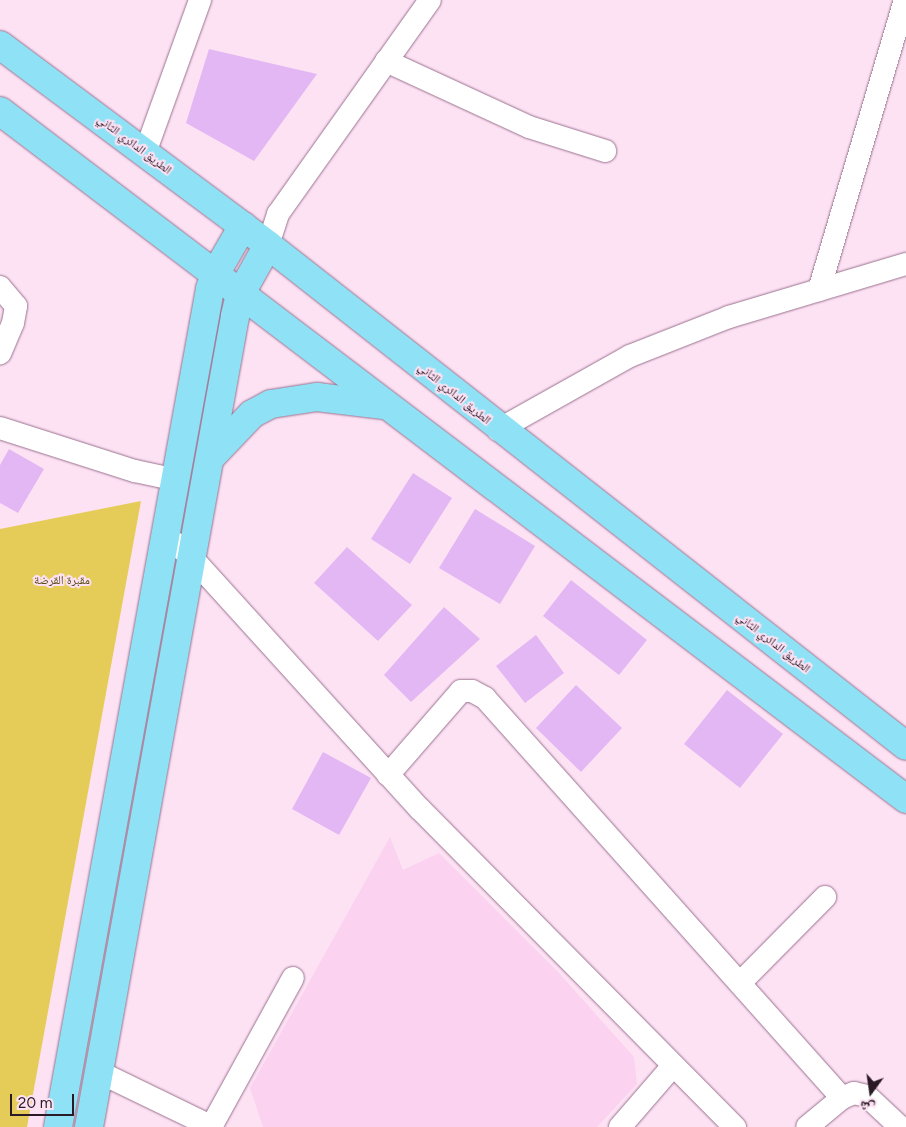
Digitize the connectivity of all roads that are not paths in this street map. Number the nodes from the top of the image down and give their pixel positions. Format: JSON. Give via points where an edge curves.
{"nodes":[{"id":1,"x":200,"y":0,"type":"edge"},
{"id":2,"x":430,"y":0,"type":"edge"},
{"id":3,"x":905,"y":0,"type":"edge"},
{"id":4,"x":0,"y":45,"type":"edge"},
{"id":5,"x":386,"y":61,"type":"junction"},
{"id":6,"x":0,"y":111,"type":"edge"},
{"id":7,"x":606,"y":151,"type":"dead end"},
{"id":8,"x":145,"y":153,"type":"junction"},
{"id":9,"x":278,"y":214,"type":"junction"},
{"id":10,"x":243,"y":226,"type":"junction"},
{"id":11,"x":268,"y":245,"type":"junction"},
{"id":12,"x":906,"y":264,"type":"edge"},
{"id":13,"x":214,"y":276,"type":"junction"},
{"id":14,"x":0,"y":287,"type":"edge"},
{"id":15,"x":819,"y":290,"type":"junction"},
{"id":16,"x":240,"y":295,"type":"junction"},
{"id":17,"x":0,"y":353,"type":"edge"},
{"id":18,"x":386,"y":406,"type":"junction"},
{"id":19,"x":0,"y":428,"type":"edge"},
{"id":20,"x":498,"y":430,"type":"junction"},
{"id":21,"x":211,"y":457,"type":"junction"},
{"id":22,"x":177,"y":480,"type":"junction"},
{"id":23,"x":166,"y":535,"type":"junction"},
{"id":24,"x":193,"y":559,"type":"junction"},
{"id":25,"x":906,"y":746,"type":"edge"},
{"id":26,"x":388,"y":775,"type":"junction"},
{"id":27,"x":906,"y":799,"type":"edge"},
{"id":28,"x":825,"y":897,"type":"dead end"},
{"id":29,"x":292,"y":978,"type":"dead end"},
{"id":30,"x":740,"y":983,"type":"junction"},
{"id":31,"x":672,"y":1067,"type":"junction"},
{"id":32,"x":101,"y":1073,"type":"junction"},
{"id":33,"x":842,"y":1098,"type":"junction"},
{"id":34,"x":58,"y":1127,"type":"edge"},
{"id":35,"x":90,"y":1127,"type":"edge"},
{"id":36,"x":212,"y":1127,"type":"edge"},
{"id":37,"x":620,"y":1127,"type":"edge"},
{"id":38,"x":735,"y":1127,"type":"edge"},
{"id":39,"x":807,"y":1127,"type":"edge"},
{"id":40,"x":900,"y":1127,"type":"edge"}],
"edges":[{"from":1,"to":8,"type":"street"},
{"from":2,"to":5,"type":"street"},
{"from":3,"to":15,"type":"street"},
{"from":4,"to":8,"type":"main road","name":"الطريق الدائري الثاني"},
{"from":5,"to":7,"type":"street","via":[[530,127]]},
{"from":5,"to":9,"type":"street"},
{"from":6,"to":13,"type":"main road"},
{"from":8,"to":10,"type":"main road","name":"الطريق الدائري الثاني"},
{"from":9,"to":10,"type":"street"},
{"from":9,"to":11,"type":"street"},
{"from":10,"to":11,"type":"main road","name":"الطريق الدائري الثاني"},
{"from":10,"to":13,"type":"main road"},
{"from":11,"to":16,"type":"main road"},
{"from":11,"to":20,"type":"main road","name":"الطريق الدائري الثاني"},
{"from":12,"to":15,"type":"street"},
{"from":13,"to":16,"type":"main road"},
{"from":13,"to":22,"type":"main road"},
{"from":14,"to":17,"type":"street","via":[[16,306],[13,324]]},
{"from":15,"to":20,"type":"street","via":[[729,317],[630,356]]},
{"from":16,"to":18,"type":"main road"},
{"from":16,"to":21,"type":"main road"},
{"from":18,"to":21,"type":"main road","via":[[317,397],[271,404],[252,414]]},
{"from":18,"to":27,"type":"main road","via":[[492,481]]},
{"from":19,"to":22,"type":"street","via":[[135,471]]},
{"from":20,"to":25,"type":"main road","name":"الطريق الدائري الثاني"},
{"from":21,"to":24,"type":"main road"},
{"from":22,"to":23,"type":"main road"},
{"from":23,"to":24,"type":"street"},
{"from":23,"to":34,"type":"main road"},
{"from":24,"to":26,"type":"street"},
{"from":24,"to":32,"type":"main road"},
{"from":26,"to":30,"type":"street","via":[[461,691],[472,691],[485,698]]},
{"from":26,"to":31,"type":"street"},
{"from":28,"to":30,"type":"street"},
{"from":29,"to":36,"type":"street"},
{"from":30,"to":33,"type":"street"},
{"from":31,"to":37,"type":"street"},
{"from":31,"to":38,"type":"street"},
{"from":32,"to":35,"type":"main road"},
{"from":32,"to":36,"type":"street"},
{"from":33,"to":39,"type":"street"},
{"from":33,"to":40,"type":"street","via":[[854,1093],[867,1096]]}]}
